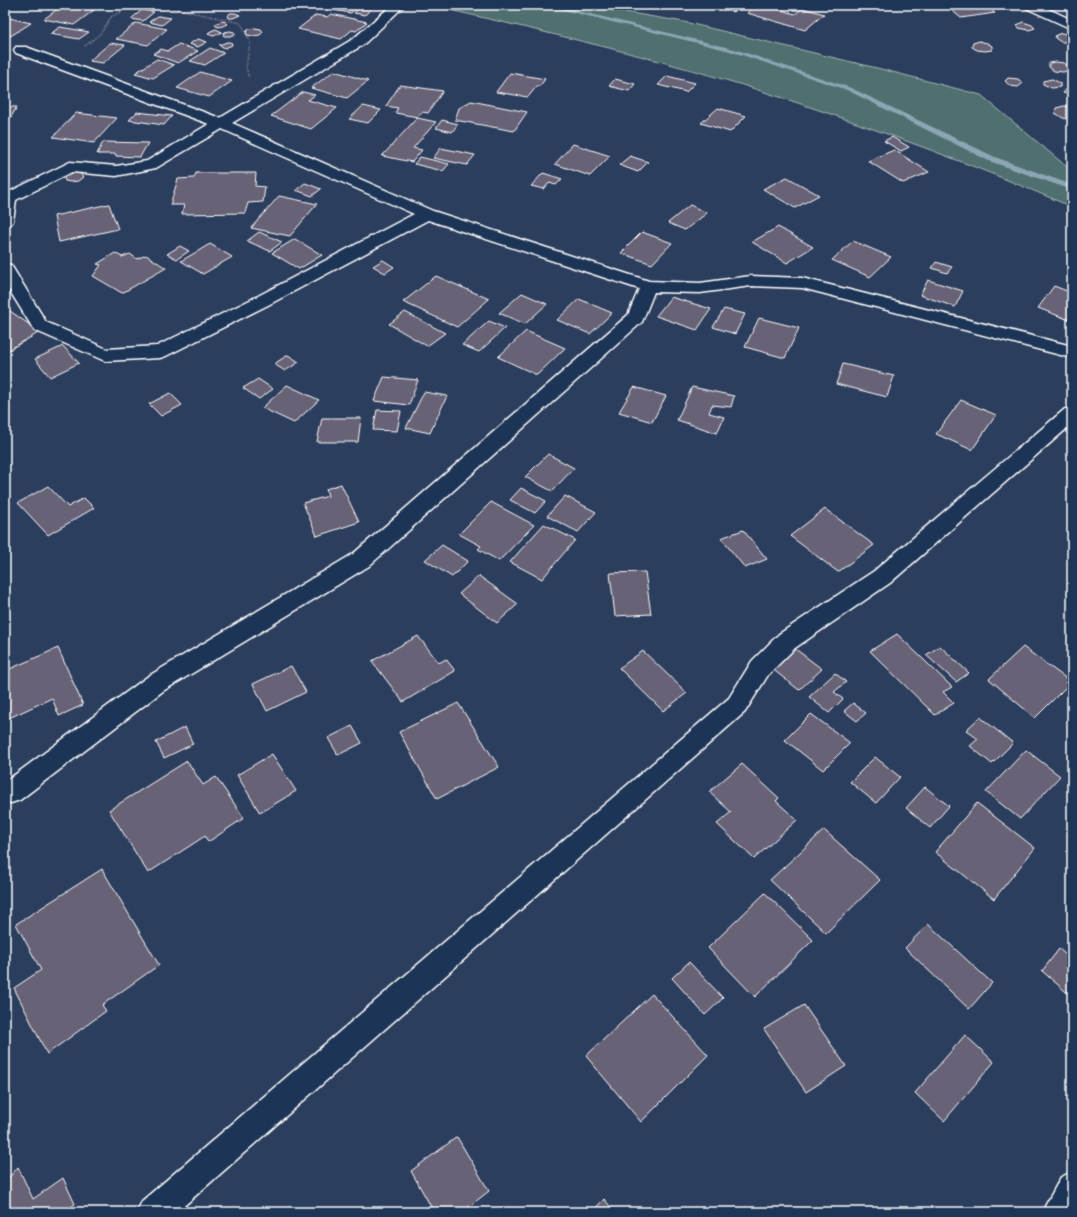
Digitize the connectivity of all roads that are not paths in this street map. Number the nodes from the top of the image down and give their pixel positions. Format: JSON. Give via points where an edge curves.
{"nodes":[{"id":1,"x":400,"y":5,"type":"edge"},
{"id":2,"x":1030,"y":5,"type":"edge"},
{"id":3,"x":1072,"y":25,"type":"edge"},
{"id":4,"x":21,"y":50,"type":"dead end"},
{"id":5,"x":222,"y":124,"type":"junction"},
{"id":6,"x":7,"y":197,"type":"edge"},
{"id":7,"x":427,"y":214,"type":"junction"},
{"id":8,"x":5,"y":221,"type":"edge"},
{"id":9,"x":5,"y":269,"type":"edge"},
{"id":10,"x":648,"y":286,"type":"junction"},
{"id":11,"x":1072,"y":352,"type":"edge"},
{"id":12,"x":1072,"y":414,"type":"edge"},
{"id":13,"x":11,"y":792,"type":"dead end"},
{"id":14,"x":1072,"y":1188,"type":"edge"},
{"id":15,"x":153,"y":1212,"type":"edge"},
{"id":16,"x":1058,"y":1212,"type":"edge"}],
"edges":[{"from":1,"to":5,"type":"street","via":[[358,42]]},
{"from":2,"to":3,"type":"street"},
{"from":4,"to":5,"type":"street"},
{"from":5,"to":6,"type":"street","via":[[151,165],[116,171],[70,166]]},
{"from":5,"to":7,"type":"street"},
{"from":6,"to":8,"type":"street"},
{"from":7,"to":9,"type":"street","via":[[160,352],[105,355],[40,326]]},
{"from":7,"to":10,"type":"street"},
{"from":10,"to":11,"type":"street","via":[[700,288],[751,281],[802,283]]},
{"from":10,"to":13,"type":"street","via":[[636,318],[362,560],[155,684]]},
{"from":12,"to":15,"type":"street","via":[[882,577],[787,641],[760,668],[737,705]]},
{"from":14,"to":16,"type":"street"}]}
